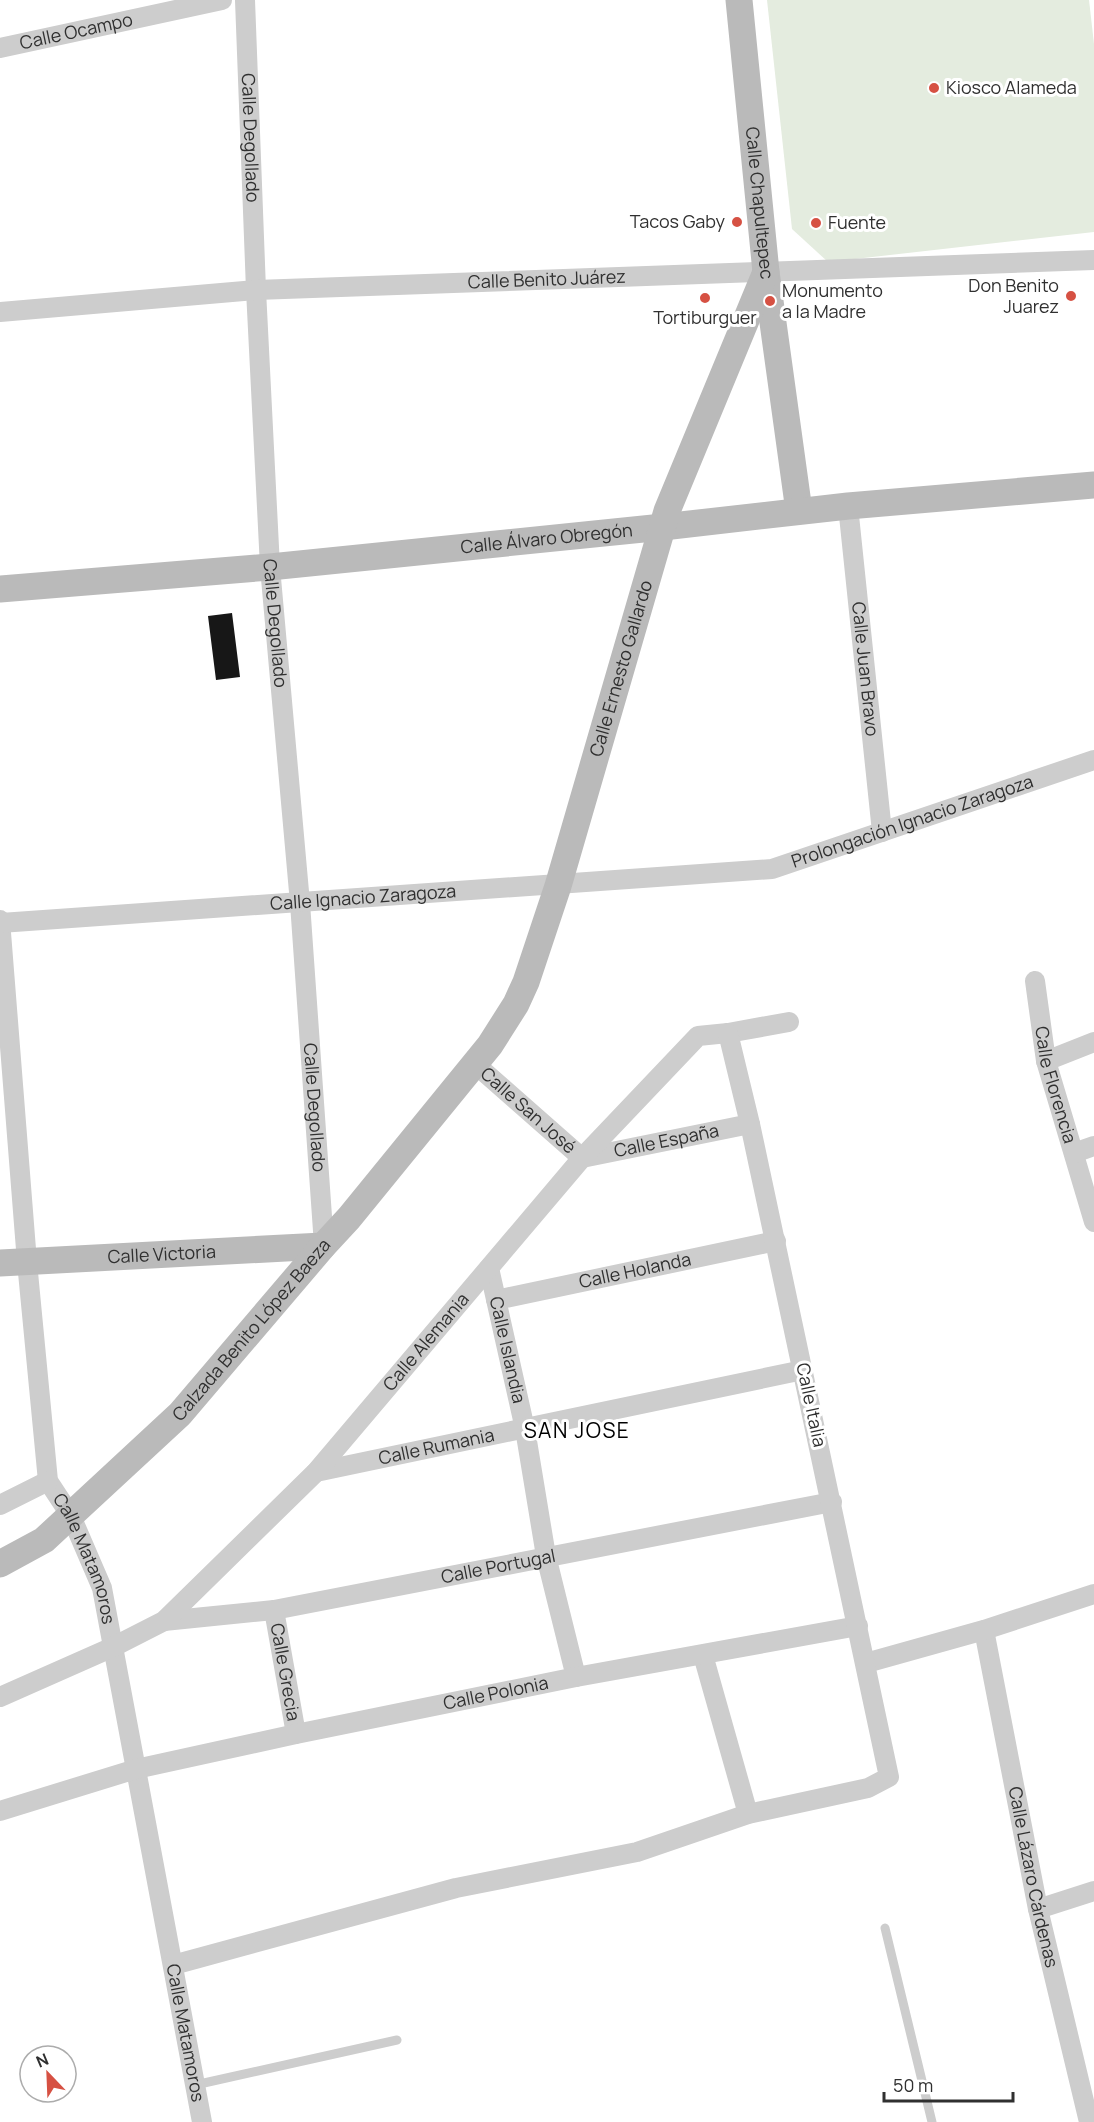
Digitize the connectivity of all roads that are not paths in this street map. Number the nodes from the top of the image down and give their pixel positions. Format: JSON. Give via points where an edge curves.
{"nodes":[{"id":1,"x":222,"y":0,"type":"edge"},
{"id":2,"x":245,"y":0,"type":"edge"},
{"id":3,"x":739,"y":0,"type":"edge"},
{"id":4,"x":0,"y":48,"type":"edge"},
{"id":5,"x":1094,"y":260,"type":"edge"},
{"id":6,"x":766,"y":272,"type":"junction"},
{"id":7,"x":256,"y":290,"type":"junction"},
{"id":8,"x":0,"y":312,"type":"edge"},
{"id":9,"x":1094,"y":485,"type":"edge"},
{"id":10,"x":848,"y":506,"type":"junction"},
{"id":11,"x":799,"y":511,"type":"junction"},
{"id":12,"x":663,"y":527,"type":"junction"},
{"id":13,"x":270,"y":567,"type":"junction"},
{"id":14,"x":0,"y":589,"type":"edge"},
{"id":15,"x":1094,"y":760,"type":"edge"},
{"id":16,"x":882,"y":832,"type":"junction"},
{"id":17,"x":728,"y":873,"type":"joint"},
{"id":18,"x":558,"y":886,"type":"junction"},
{"id":19,"x":300,"y":903,"type":"junction"},
{"id":20,"x":0,"y":922,"type":"edge"},
{"id":21,"x":1035,"y":981,"type":"dead end"},
{"id":22,"x":789,"y":1022,"type":"dead end"},
{"id":23,"x":728,"y":1033,"type":"junction"},
{"id":24,"x":1094,"y":1042,"type":"edge"},
{"id":25,"x":1046,"y":1061,"type":"junction"},
{"id":26,"x":474,"y":1063,"type":"junction"},
{"id":27,"x":750,"y":1124,"type":"junction"},
{"id":28,"x":1094,"y":1146,"type":"edge"},
{"id":29,"x":1074,"y":1153,"type":"junction"},
{"id":30,"x":582,"y":1158,"type":"junction"},
{"id":31,"x":1094,"y":1222,"type":"edge"},
{"id":32,"x":776,"y":1241,"type":"junction"},
{"id":33,"x":323,"y":1245,"type":"junction"},
{"id":34,"x":27,"y":1262,"type":"junction"},
{"id":35,"x":0,"y":1263,"type":"edge"},
{"id":36,"x":489,"y":1268,"type":"junction"},
{"id":37,"x":496,"y":1300,"type":"junction"},
{"id":38,"x":803,"y":1370,"type":"junction"},
{"id":39,"x":525,"y":1429,"type":"junction"},
{"id":40,"x":316,"y":1472,"type":"junction"},
{"id":41,"x":48,"y":1481,"type":"junction"},
{"id":42,"x":832,"y":1502,"type":"junction"},
{"id":43,"x":0,"y":1505,"type":"edge"},
{"id":44,"x":71,"y":1516,"type":"junction"},
{"id":45,"x":546,"y":1556,"type":"junction"},
{"id":46,"x":0,"y":1563,"type":"edge"},
{"id":47,"x":1094,"y":1594,"type":"edge"},
{"id":48,"x":274,"y":1610,"type":"junction"},
{"id":49,"x":164,"y":1622,"type":"junction"},
{"id":50,"x":858,"y":1626,"type":"junction"},
{"id":51,"x":984,"y":1630,"type":"junction"},
{"id":52,"x":113,"y":1647,"type":"junction"},
{"id":53,"x":703,"y":1655,"type":"junction"},
{"id":54,"x":866,"y":1663,"type":"junction"},
{"id":55,"x":576,"y":1677,"type":"junction"},
{"id":56,"x":0,"y":1697,"type":"edge"},
{"id":57,"x":296,"y":1734,"type":"junction"},
{"id":58,"x":136,"y":1769,"type":"junction"},
{"id":59,"x":0,"y":1811,"type":"edge"},
{"id":60,"x":748,"y":1814,"type":"junction"},
{"id":61,"x":1094,"y":1891,"type":"edge"},
{"id":62,"x":1038,"y":1909,"type":"junction"},
{"id":63,"x":885,"y":1928,"type":"dead end"},
{"id":64,"x":173,"y":1965,"type":"junction"},
{"id":65,"x":397,"y":2040,"type":"dead end"},
{"id":66,"x":195,"y":2085,"type":"junction"},
{"id":67,"x":202,"y":2122,"type":"edge"},
{"id":68,"x":932,"y":2122,"type":"edge"},
{"id":69,"x":1089,"y":2122,"type":"edge"}],
"edges":[{"from":1,"to":4,"type":"street","name":"Calle Ocampo"},
{"from":2,"to":7,"type":"street","name":"Calle Degollado"},
{"from":3,"to":6,"type":"street","name":"Calle Chapultepec"},
{"from":5,"to":6,"type":"street","name":"Calle Benito Juárez"},
{"from":6,"to":7,"type":"street","name":"Calle Benito Juárez"},
{"from":6,"to":11,"type":"street","name":"Calle Chapultepec"},
{"from":6,"to":12,"type":"street","name":"Calle Ernesto Gallardo"},
{"from":7,"to":8,"type":"street","name":"Calle Benito Juárez"},
{"from":7,"to":13,"type":"street","name":"Calle Degollado"},
{"from":9,"to":10,"type":"street","name":"Calle Álvaro Obregón"},
{"from":10,"to":11,"type":"street","name":"Calle Álvaro Obregón"},
{"from":10,"to":16,"type":"street","name":"Calle Juan Bravo"},
{"from":11,"to":12,"type":"street","name":"Calle Álvaro Obregón"},
{"from":12,"to":13,"type":"street","name":"Calle Álvaro Obregón"},
{"from":12,"to":18,"type":"street","name":"Calle Ernesto Gallardo"},
{"from":13,"to":14,"type":"street","name":"Calle Álvaro Obregón"},
{"from":13,"to":19,"type":"street","name":"Calle Degollado"},
{"from":15,"to":16,"type":"street","name":"Prolongación Ignacio Zaragoza"},
{"from":16,"to":17,"type":"street","name":"Prolongación Ignacio Zaragoza","via":[[772,869]]},
{"from":17,"to":18,"type":"street","name":"Calle Ignacio Zaragoza"},
{"from":18,"to":19,"type":"street","name":"Calle Ignacio Zaragoza"},
{"from":18,"to":26,"type":"street","name":"Calle Ernesto Gallardo","via":[[516,1004]]},
{"from":19,"to":20,"type":"street","name":"Calle Ignacio Zaragoza"},
{"from":19,"to":33,"type":"street","name":"Calle Degollado"},
{"from":20,"to":34,"type":"street","name":"Calle Matamoros"},
{"from":21,"to":25,"type":"street","name":"Calle Florencia"},
{"from":22,"to":23,"type":"street","name":"Calle Alemania"},
{"from":23,"to":27,"type":"street","name":"Calle Italia"},
{"from":23,"to":30,"type":"street","name":"Calle Alemania","via":[[698,1036]]},
{"from":24,"to":25,"type":"street"},
{"from":25,"to":29,"type":"street","name":"Calle Florencia"},
{"from":26,"to":30,"type":"street","name":"Calle San José"},
{"from":26,"to":33,"type":"street","name":"Calzada Benito López Baeza"},
{"from":27,"to":30,"type":"street","name":"Calle España"},
{"from":27,"to":32,"type":"street","name":"Calle Italia"},
{"from":28,"to":29,"type":"street"},
{"from":29,"to":31,"type":"street","name":"Calle Florencia"},
{"from":30,"to":36,"type":"street","name":"Calle Alemania"},
{"from":32,"to":37,"type":"street","name":"Calle Holanda"},
{"from":32,"to":38,"type":"street","name":"Calle Italia"},
{"from":33,"to":34,"type":"street","name":"Calle Victoria"},
{"from":33,"to":44,"type":"street","name":"Calzada Benito López Baeza","via":[[180,1414]]},
{"from":34,"to":35,"type":"street","name":"Calle Victoria"},
{"from":34,"to":41,"type":"street","name":"Calle Matamoros"},
{"from":36,"to":37,"type":"street","name":"Calle Islandia"},
{"from":36,"to":40,"type":"street","name":"Calle Alemania"},
{"from":37,"to":39,"type":"street","name":"Calle Islandia"},
{"from":38,"to":39,"type":"street","name":"Calle Rumania"},
{"from":38,"to":42,"type":"street","name":"Calle Italia"},
{"from":39,"to":40,"type":"street","name":"Calle Rumania"},
{"from":39,"to":45,"type":"street","name":"Calle Islandia"},
{"from":40,"to":49,"type":"street","name":"Calle Alemania"},
{"from":41,"to":43,"type":"street"},
{"from":41,"to":44,"type":"street","name":"Calle Matamoros"},
{"from":42,"to":45,"type":"street","name":"Calle Portugal"},
{"from":42,"to":50,"type":"street","name":"Calle Italia"},
{"from":44,"to":46,"type":"street","name":"Calzada Benito López Baeza","via":[[44,1540]]},
{"from":44,"to":52,"type":"street","name":"Calle Matamoros","via":[[102,1588]]},
{"from":45,"to":48,"type":"street","name":"Calle Portugal"},
{"from":45,"to":55,"type":"street","name":"Calle Islandia"},
{"from":47,"to":51,"type":"street"},
{"from":48,"to":49,"type":"street","name":"Calle Portugal"},
{"from":48,"to":57,"type":"street","name":"Calle Grecia"},
{"from":49,"to":52,"type":"street","name":"Calle Alemania"},
{"from":50,"to":53,"type":"street","name":"Calle Polonia"},
{"from":50,"to":54,"type":"street","name":"Calle Italia"},
{"from":51,"to":54,"type":"street"},
{"from":51,"to":62,"type":"street","name":"Calle Lázaro Cárdenas"},
{"from":52,"to":56,"type":"street","name":"Calle Alemania"},
{"from":52,"to":58,"type":"street","name":"Calle Matamoros"},
{"from":53,"to":55,"type":"street","name":"Calle Polonia"},
{"from":53,"to":60,"type":"street"},
{"from":54,"to":60,"type":"street","name":"Calle Italia","via":[[889,1777],[868,1788]]},
{"from":55,"to":57,"type":"street","name":"Calle Polonia"},
{"from":57,"to":58,"type":"street","name":"Calle Polonia"},
{"from":58,"to":59,"type":"street","name":"Calle Polonia"},
{"from":58,"to":64,"type":"street","name":"Calle Matamoros"},
{"from":60,"to":64,"type":"street","via":[[637,1852],[456,1888]]},
{"from":61,"to":62,"type":"street"},
{"from":62,"to":69,"type":"street","name":"Calle Lázaro Cárdenas"},
{"from":63,"to":68,"type":"lane"},
{"from":64,"to":66,"type":"street","name":"Calle Matamoros"},
{"from":65,"to":66,"type":"lane"},
{"from":66,"to":67,"type":"street","name":"Calle Matamoros"}]}
